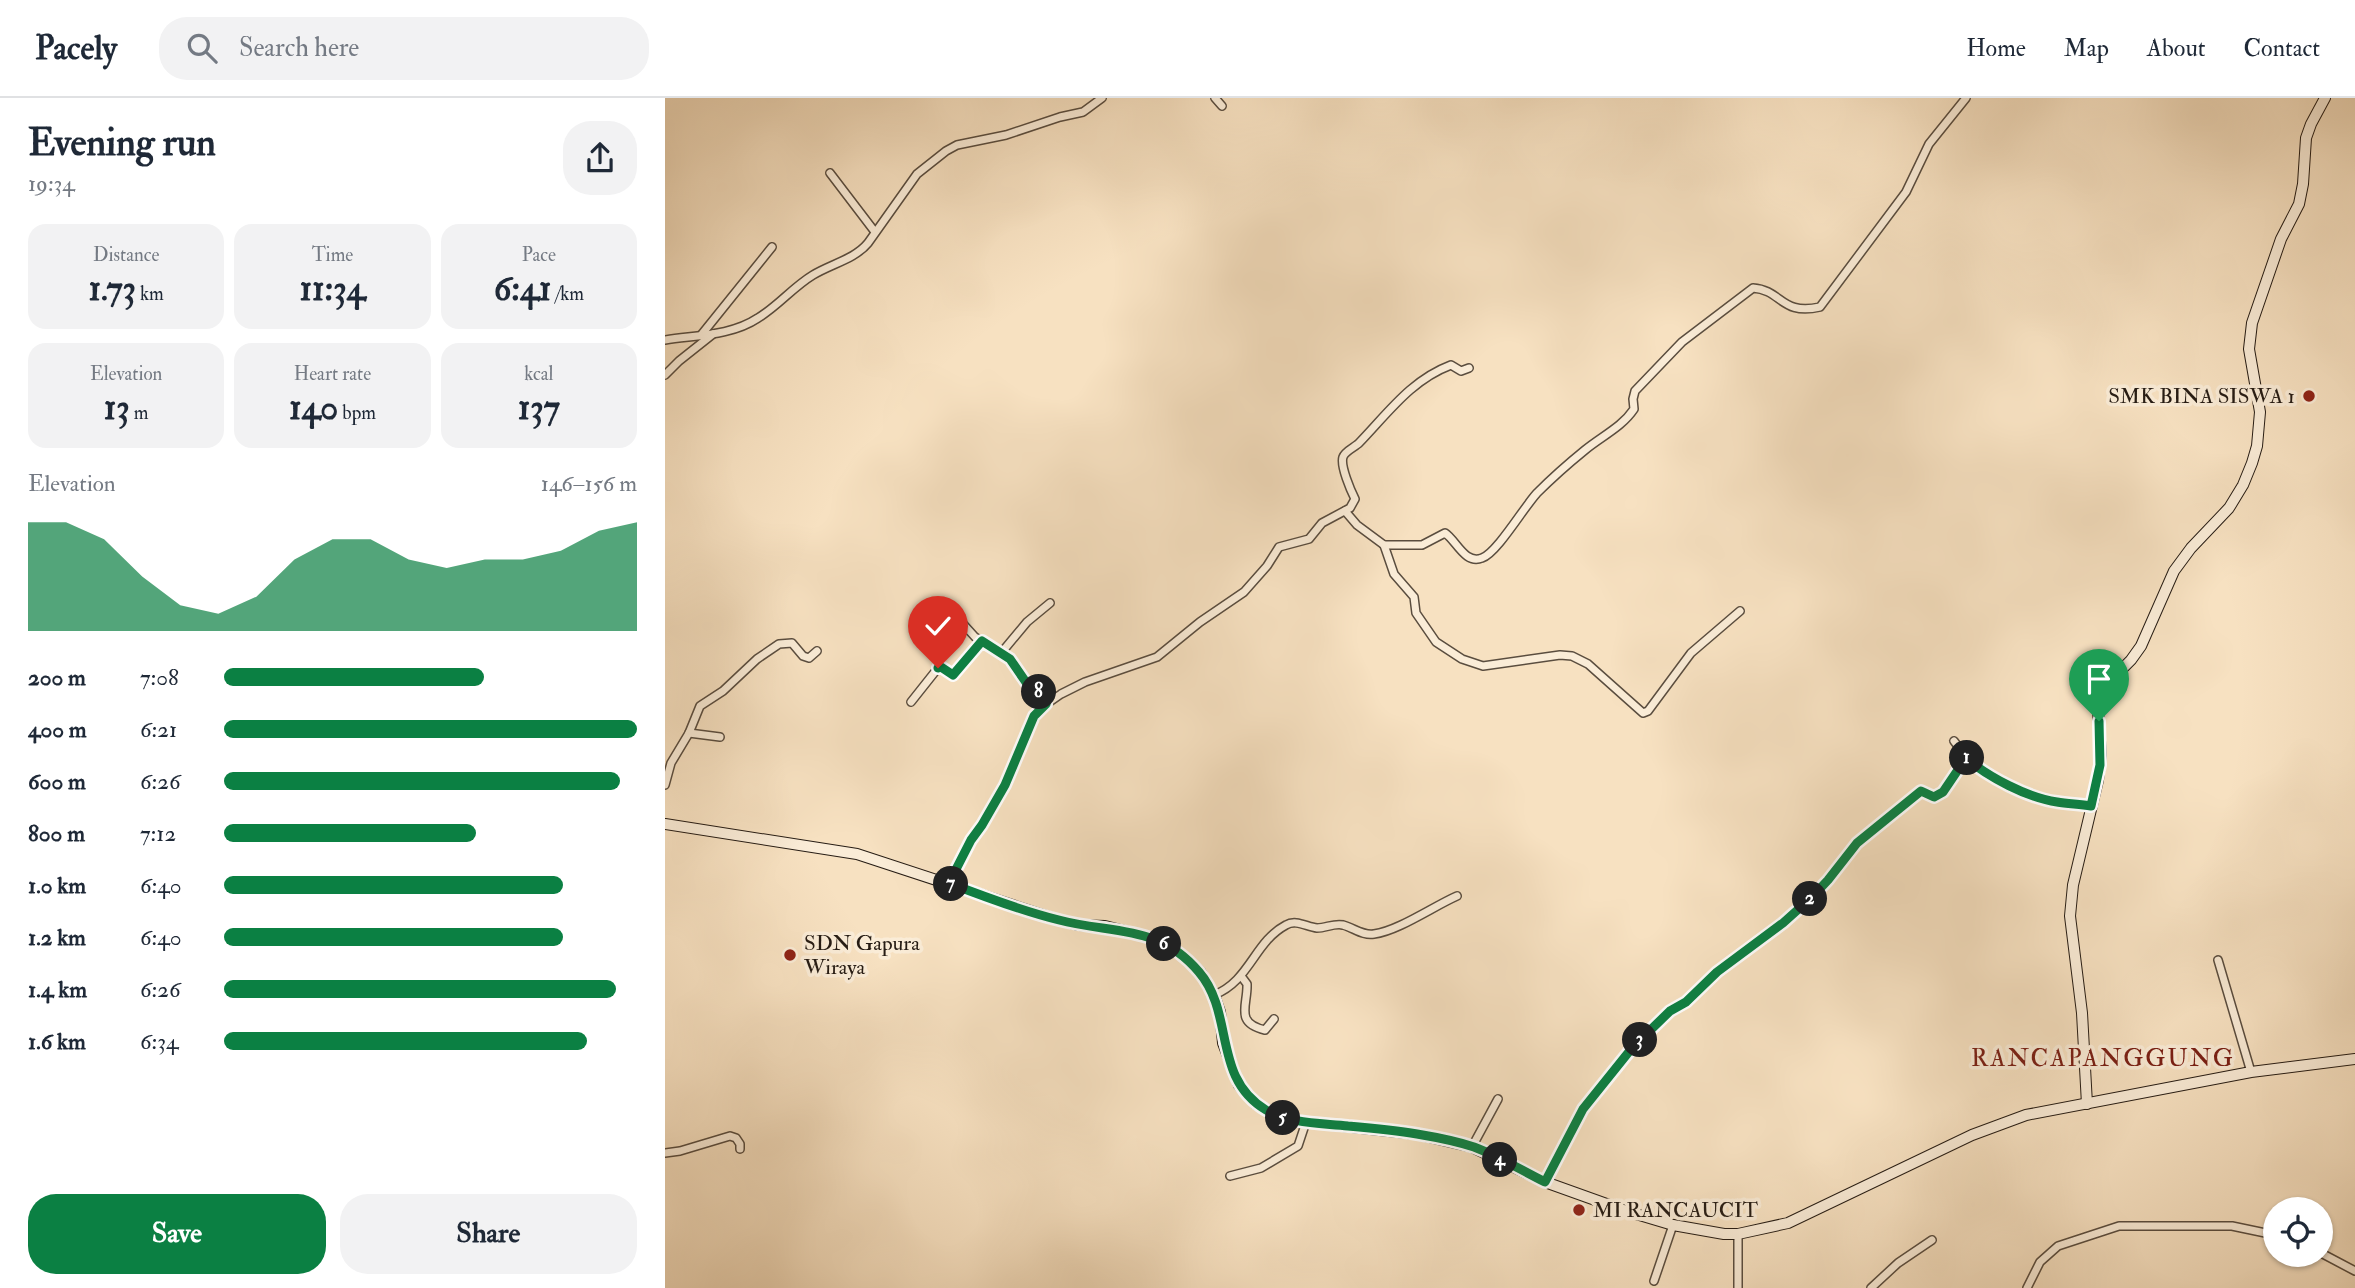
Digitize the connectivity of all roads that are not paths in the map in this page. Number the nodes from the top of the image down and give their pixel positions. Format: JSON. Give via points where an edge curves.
{"nodes":[{"id":1,"x":1102,"y":98,"type":"edge"},
{"id":2,"x":1215,"y":98,"type":"edge"},
{"id":3,"x":1966,"y":98,"type":"edge"},
{"id":4,"x":2325,"y":98,"type":"edge"},
{"id":5,"x":1222,"y":106,"type":"dead end"},
{"id":6,"x":830,"y":173,"type":"dead end"},
{"id":7,"x":875,"y":232,"type":"junction"},
{"id":8,"x":772,"y":247,"type":"dead end"},
{"id":9,"x":714,"y":334,"type":"junction"},
{"id":10,"x":701,"y":335,"type":"junction"},
{"id":11,"x":665,"y":340,"type":"edge"},
{"id":12,"x":1469,"y":368,"type":"dead end"},
{"id":13,"x":665,"y":375,"type":"edge"},
{"id":14,"x":1345,"y":511,"type":"junction"},
{"id":15,"x":1384,"y":545,"type":"junction"},
{"id":16,"x":1050,"y":603,"type":"dead end"},
{"id":17,"x":1740,"y":611,"type":"dead end"},
{"id":18,"x":955,"y":615,"type":"dead end"},
{"id":19,"x":982,"y":641,"type":"junction"},
{"id":20,"x":817,"y":651,"type":"dead end"},
{"id":21,"x":1002,"y":652,"type":"junction"},
{"id":22,"x":911,"y":702,"type":"dead end"},
{"id":23,"x":1046,"y":704,"type":"junction"},
{"id":24,"x":689,"y":733,"type":"junction"},
{"id":25,"x":720,"y":737,"type":"dead end"},
{"id":26,"x":1954,"y":741,"type":"dead end"},
{"id":27,"x":1966,"y":758,"type":"junction"},
{"id":28,"x":665,"y":785,"type":"edge"},
{"id":29,"x":2091,"y":806,"type":"junction"},
{"id":30,"x":665,"y":824,"type":"edge"},
{"id":31,"x":949,"y":883,"type":"junction"},
{"id":32,"x":1457,"y":896,"type":"dead end"},
{"id":33,"x":2218,"y":960,"type":"dead end"},
{"id":34,"x":1241,"y":976,"type":"junction"},
{"id":35,"x":1214,"y":995,"type":"junction"},
{"id":36,"x":1275,"y":1019,"type":"dead end"},
{"id":37,"x":2355,"y":1059,"type":"edge"},
{"id":38,"x":2251,"y":1072,"type":"junction"},
{"id":39,"x":1498,"y":1099,"type":"dead end"},
{"id":40,"x":2087,"y":1104,"type":"junction"},
{"id":41,"x":1306,"y":1122,"type":"junction"},
{"id":42,"x":1472,"y":1147,"type":"junction"},
{"id":43,"x":740,"y":1149,"type":"dead end"},
{"id":44,"x":665,"y":1153,"type":"edge"},
{"id":45,"x":1230,"y":1176,"type":"dead end"},
{"id":46,"x":1545,"y":1182,"type":"junction"},
{"id":47,"x":1673,"y":1225,"type":"junction"},
{"id":48,"x":2263,"y":1232,"type":"edge"},
{"id":49,"x":1738,"y":1234,"type":"junction"},
{"id":50,"x":1932,"y":1240,"type":"dead end"},
{"id":51,"x":2333,"y":1259,"type":"edge"},
{"id":52,"x":2355,"y":1270,"type":"edge"},
{"id":53,"x":1654,"y":1281,"type":"dead end"},
{"id":54,"x":1738,"y":1288,"type":"edge"},
{"id":55,"x":1871,"y":1288,"type":"edge"},
{"id":56,"x":2027,"y":1288,"type":"edge"}],
"edges":[{"from":1,"to":7,"type":"street","via":[[1083,112],[946,150],[917,174]]},
{"from":2,"to":5,"type":"street"},
{"from":3,"to":15,"type":"street","via":[[1929,144],[1906,192],[1820,307],[1792,308],[1763,289],[1753,288],[1743,295],[1682,342],[1635,391],[1629,416],[1536,494],[1482,558],[1466,555],[1445,533],[1422,545]]},
{"from":4,"to":29,"type":"main road","via":[[2306,138],[2299,204],[2281,239],[2252,323],[2249,349],[2260,412],[2252,463],[2229,508],[2174,570],[2141,646],[2100,699],[2100,765]]},
{"from":6,"to":7,"type":"street"},
{"from":7,"to":9,"type":"street","via":[[864,248],[799,284],[761,317]]},
{"from":8,"to":10,"type":"street"},
{"from":9,"to":10,"type":"street"},
{"from":9,"to":13,"type":"street"},
{"from":10,"to":11,"type":"street"},
{"from":12,"to":14,"type":"street","via":[[1461,371],[1451,365],[1418,383],[1346,453],[1343,464],[1355,502]]},
{"from":14,"to":15,"type":"street"},
{"from":14,"to":23,"type":"street","via":[[1322,523],[1309,539],[1279,547],[1244,592],[1157,657],[1085,682]]},
{"from":15,"to":17,"type":"street","via":[[1394,574],[1414,597],[1416,612],[1436,642],[1453,654],[1483,666],[1572,656],[1597,671],[1643,713],[1691,653]]},
{"from":16,"to":21,"type":"street"},
{"from":18,"to":19,"type":"street"},
{"from":19,"to":21,"type":"street"},
{"from":19,"to":22,"type":"street","via":[[953,675],[938,668]]},
{"from":20,"to":24,"type":"street","via":[[809,658],[792,643],[779,644],[700,706]]},
{"from":21,"to":23,"type":"street"},
{"from":23,"to":31,"type":"street","via":[[1034,716],[1005,785]]},
{"from":24,"to":25,"type":"street"},
{"from":24,"to":28,"type":"street","via":[[671,763]]},
{"from":26,"to":27,"type":"street"},
{"from":27,"to":29,"type":"street","via":[[2015,789],[2055,802]]},
{"from":27,"to":46,"type":"street","via":[[1941,794],[1934,797],[1921,791],[1877,826],[1812,897],[1646,1034],[1583,1109]]},
{"from":29,"to":40,"type":"main road","via":[[2070,916]]},
{"from":30,"to":31,"type":"main road","via":[[827,848]]},
{"from":31,"to":35,"type":"main road","via":[[1055,919],[1152,938],[1190,962]]},
{"from":32,"to":34,"type":"street","via":[[1374,934],[1341,925],[1286,925]]},
{"from":33,"to":38,"type":"street"},
{"from":34,"to":35,"type":"street"},
{"from":34,"to":36,"type":"street","via":[[1247,984],[1246,1018],[1265,1030]]},
{"from":35,"to":41,"type":"main road","via":[[1223,1043],[1239,1085],[1247,1096],[1280,1117]]},
{"from":37,"to":38,"type":"main road"},
{"from":38,"to":40,"type":"main road"},
{"from":39,"to":42,"type":"street"},
{"from":40,"to":49,"type":"main road","via":[[2026,1115],[1788,1223]]},
{"from":41,"to":42,"type":"main road","via":[[1390,1130]]},
{"from":41,"to":45,"type":"street","via":[[1298,1146],[1261,1168]]},
{"from":42,"to":46,"type":"main road"},
{"from":43,"to":44,"type":"street","via":[[736,1138],[730,1136]]},
{"from":46,"to":47,"type":"main road"},
{"from":47,"to":49,"type":"main road"},
{"from":47,"to":53,"type":"street"},
{"from":48,"to":56,"type":"street","via":[[2232,1226],[2119,1226],[2058,1246],[2040,1262]]},
{"from":49,"to":54,"type":"street"},
{"from":50,"to":55,"type":"street"},
{"from":51,"to":52,"type":"street"}]}
